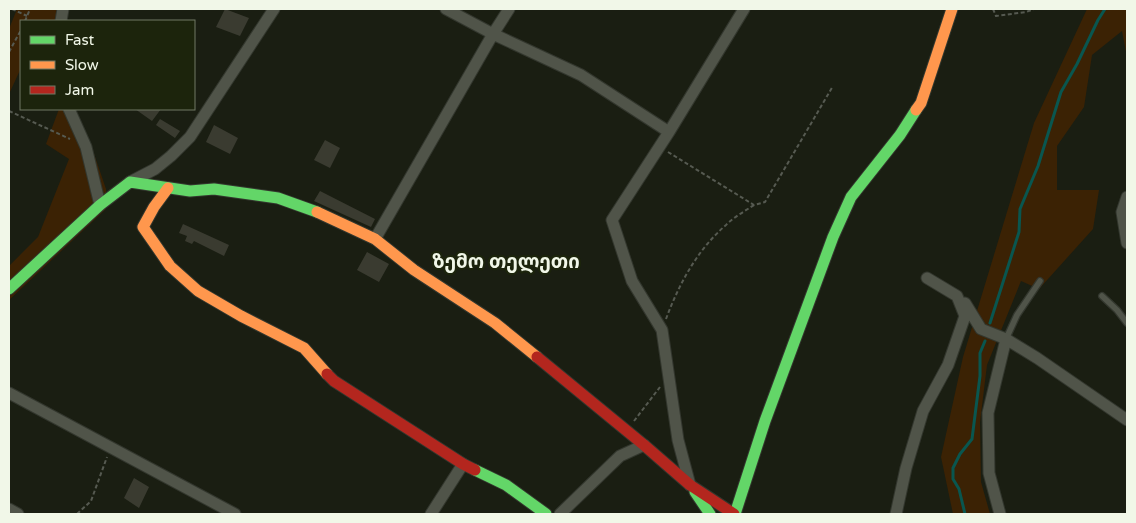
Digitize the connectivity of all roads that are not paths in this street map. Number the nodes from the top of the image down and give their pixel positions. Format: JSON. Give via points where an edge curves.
{"nodes":[{"id":1,"x":274,"y":9,"type":"edge"},
{"id":2,"x":446,"y":9,"type":"edge"},
{"id":3,"x":509,"y":9,"type":"edge"},
{"id":4,"x":744,"y":9,"type":"edge"},
{"id":5,"x":952,"y":9,"type":"edge"},
{"id":6,"x":492,"y":34,"type":"junction"},
{"id":7,"x":69,"y":110,"type":"edge"},
{"id":8,"x":669,"y":132,"type":"junction"},
{"id":9,"x":130,"y":182,"type":"junction"},
{"id":10,"x":168,"y":188,"type":"junction"},
{"id":11,"x":1127,"y":197,"type":"edge"},
{"id":12,"x":100,"y":205,"type":"junction"},
{"id":13,"x":375,"y":240,"type":"junction"},
{"id":14,"x":1127,"y":243,"type":"edge"},
{"id":15,"x":927,"y":278,"type":"dead end"},
{"id":16,"x":1040,"y":281,"type":"dead end"},
{"id":17,"x":9,"y":289,"type":"edge"},
{"id":18,"x":957,"y":296,"type":"junction"},
{"id":19,"x":1102,"y":296,"type":"dead end"},
{"id":20,"x":1127,"y":323,"type":"edge"},
{"id":21,"x":1006,"y":339,"type":"junction"},
{"id":22,"x":9,"y":393,"type":"edge"},
{"id":23,"x":1127,"y":420,"type":"edge"},
{"id":24,"x":644,"y":445,"type":"junction"},
{"id":25,"x":463,"y":464,"type":"junction"},
{"id":26,"x":690,"y":485,"type":"junction"},
{"id":27,"x":9,"y":508,"type":"edge"},
{"id":28,"x":18,"y":514,"type":"edge"},
{"id":29,"x":235,"y":514,"type":"edge"},
{"id":30,"x":432,"y":514,"type":"edge"},
{"id":31,"x":546,"y":514,"type":"edge"},
{"id":32,"x":560,"y":514,"type":"edge"},
{"id":33,"x":710,"y":514,"type":"edge"},
{"id":34,"x":734,"y":514,"type":"edge"},
{"id":35,"x":896,"y":514,"type":"edge"},
{"id":36,"x":1000,"y":514,"type":"edge"}],
"edges":[{"from":1,"to":9,"type":"street","via":[[190,136],[155,169]]},
{"from":2,"to":6,"type":"street"},
{"from":3,"to":6,"type":"street"},
{"from":4,"to":8,"type":"street"},
{"from":5,"to":34,"type":"street","via":[[921,103],[900,135],[850,197],[768,412]]},
{"from":6,"to":8,"type":"street","via":[[581,75]]},
{"from":6,"to":13,"type":"street"},
{"from":7,"to":12,"type":"street","via":[[86,147]]},
{"from":8,"to":26,"type":"street","via":[[612,220],[632,281],[662,330],[678,440]]},
{"from":9,"to":10,"type":"street"},
{"from":9,"to":12,"type":"street"},
{"from":10,"to":13,"type":"street","via":[[190,191],[214,189],[278,198],[326,216]]},
{"from":10,"to":25,"type":"street","via":[[144,227],[170,266],[198,291],[304,348],[334,381]]},
{"from":11,"to":14,"type":"street","via":[[1122,212]]},
{"from":12,"to":17,"type":"street"},
{"from":13,"to":24,"type":"street","via":[[495,323]]},
{"from":15,"to":18,"type":"street"},
{"from":16,"to":21,"type":"lane","via":[[1017,315]]},
{"from":18,"to":21,"type":"street","via":[[968,305],[981,328]]},
{"from":18,"to":35,"type":"street","via":[[965,316],[948,365],[923,411]]},
{"from":19,"to":20,"type":"lane"},
{"from":21,"to":23,"type":"street"},
{"from":21,"to":36,"type":"street","via":[[988,413],[989,473]]},
{"from":22,"to":29,"type":"street"},
{"from":24,"to":26,"type":"street"},
{"from":24,"to":32,"type":"street","via":[[620,456]]},
{"from":25,"to":30,"type":"street"},
{"from":25,"to":31,"type":"street","via":[[506,485]]},
{"from":26,"to":33,"type":"street"},
{"from":26,"to":34,"type":"street"},
{"from":27,"to":28,"type":"street"}]}
